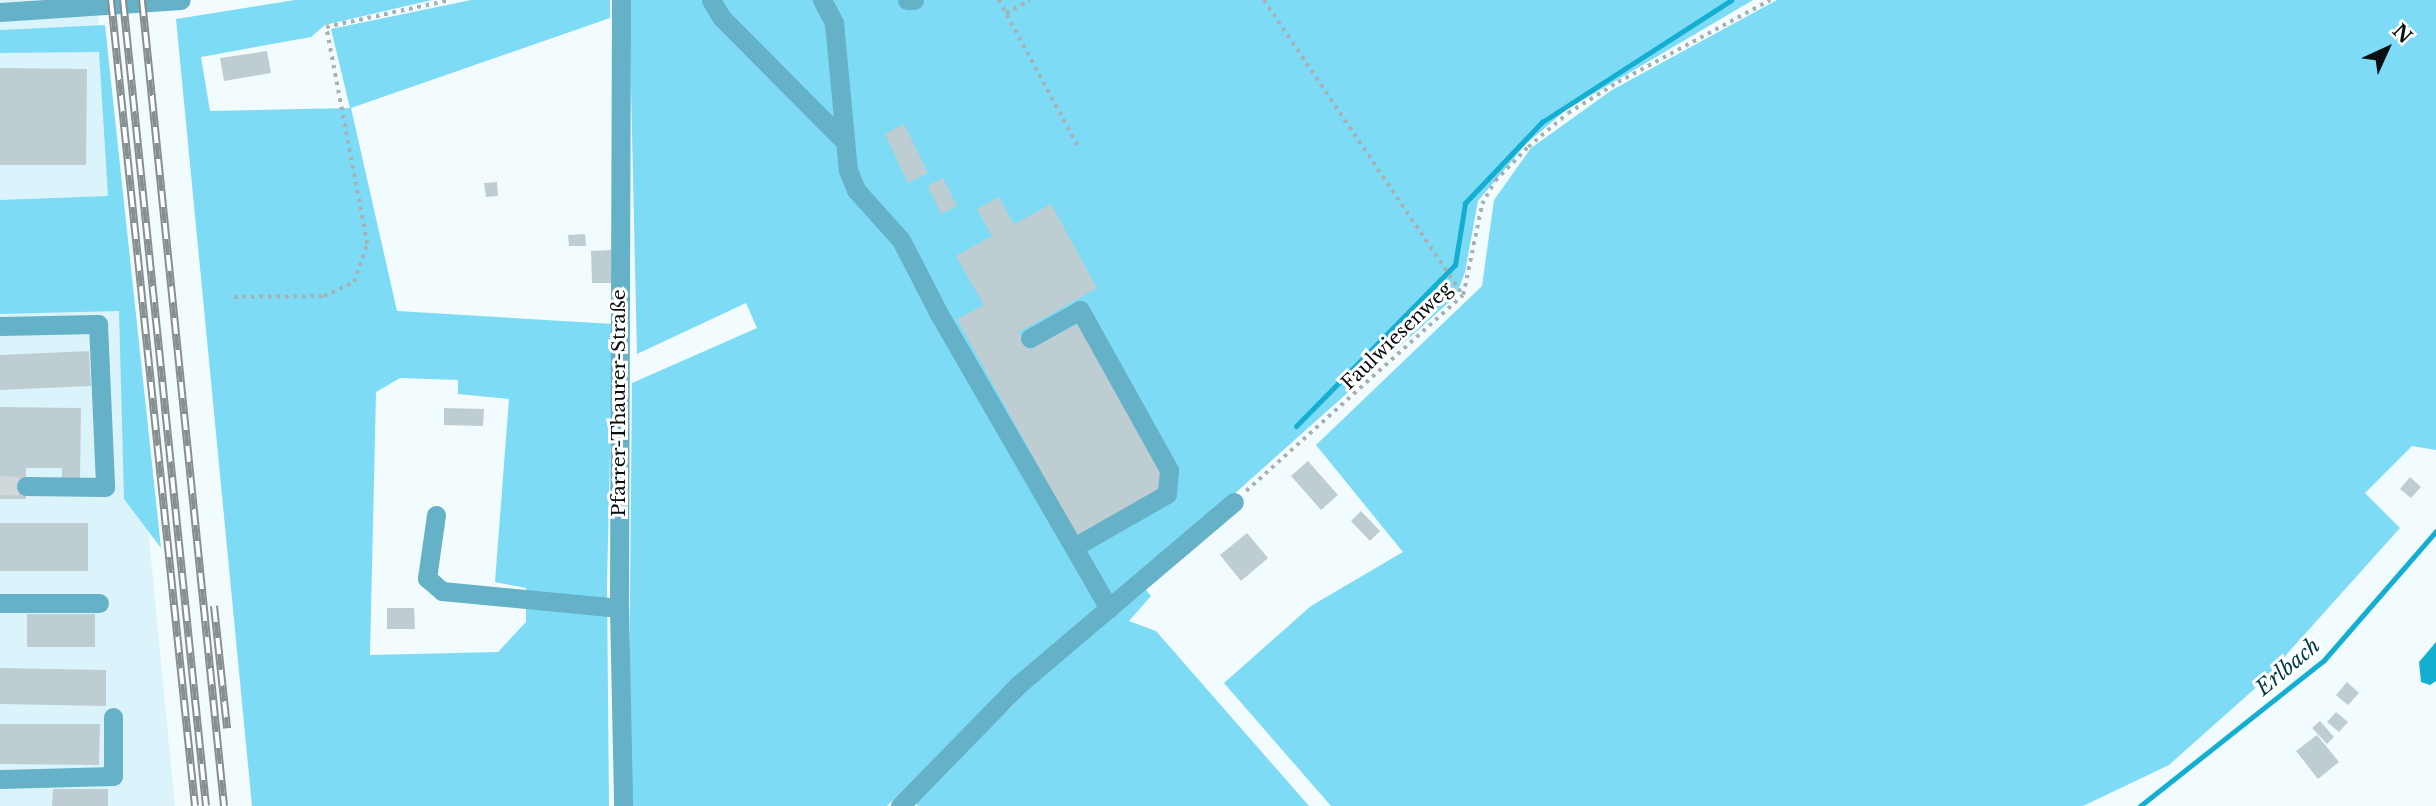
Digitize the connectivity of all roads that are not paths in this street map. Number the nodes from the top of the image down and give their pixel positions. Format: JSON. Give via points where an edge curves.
{"nodes":[{"id":1,"x":181,"y":0,"type":"edge"},
{"id":2,"x":621,"y":0,"type":"edge"},
{"id":3,"x":711,"y":0,"type":"edge"},
{"id":4,"x":822,"y":0,"type":"edge"},
{"id":5,"x":907,"y":0,"type":"edge"},
{"id":6,"x":914,"y":0,"type":"edge"},
{"id":7,"x":0,"y":12,"type":"edge"},
{"id":8,"x":845,"y":142,"type":"junction"},
{"id":9,"x":0,"y":327,"type":"edge"},
{"id":10,"x":1030,"y":338,"type":"dead end"},
{"id":11,"x":26,"y":486,"type":"tunnel mouth"},
{"id":12,"x":1234,"y":502,"type":"road end"},
{"id":13,"x":436,"y":515,"type":"dead end"},
{"id":14,"x":1074,"y":547,"type":"junction"},
{"id":15,"x":0,"y":603,"type":"edge"},
{"id":16,"x":99,"y":603,"type":"dead end"},
{"id":17,"x":619,"y":608,"type":"junction"},
{"id":18,"x":1109,"y":609,"type":"junction"},
{"id":19,"x":113,"y":717,"type":"dead end"},
{"id":20,"x":0,"y":779,"type":"edge"},
{"id":21,"x":623,"y":806,"type":"edge"},
{"id":22,"x":900,"y":806,"type":"edge"}],
"edges":[{"from":1,"to":7,"type":"street"},
{"from":2,"to":17,"type":"street","name":"Pfarrer-Thaurer-Straße"},
{"from":3,"to":8,"type":"street","via":[[722,18]]},
{"from":4,"to":8,"type":"street","via":[[834,23]]},
{"from":5,"to":6,"type":"street"},
{"from":8,"to":14,"type":"street","via":[[856,190],[901,240]]},
{"from":9,"to":11,"type":"street","via":[[98,324],[105,487]]},
{"from":10,"to":14,"type":"street","via":[[1080,310],[1169,470],[1167,494]]},
{"from":12,"to":18,"type":"street"},
{"from":13,"to":17,"type":"street","via":[[427,578],[442,591]]},
{"from":14,"to":18,"type":"street"},
{"from":15,"to":16,"type":"street"},
{"from":17,"to":21,"type":"street","name":"Pfarrer-Thaurer-Straße"},
{"from":18,"to":22,"type":"street","via":[[1018,685]]},
{"from":19,"to":20,"type":"street","via":[[113,776]]}]}
